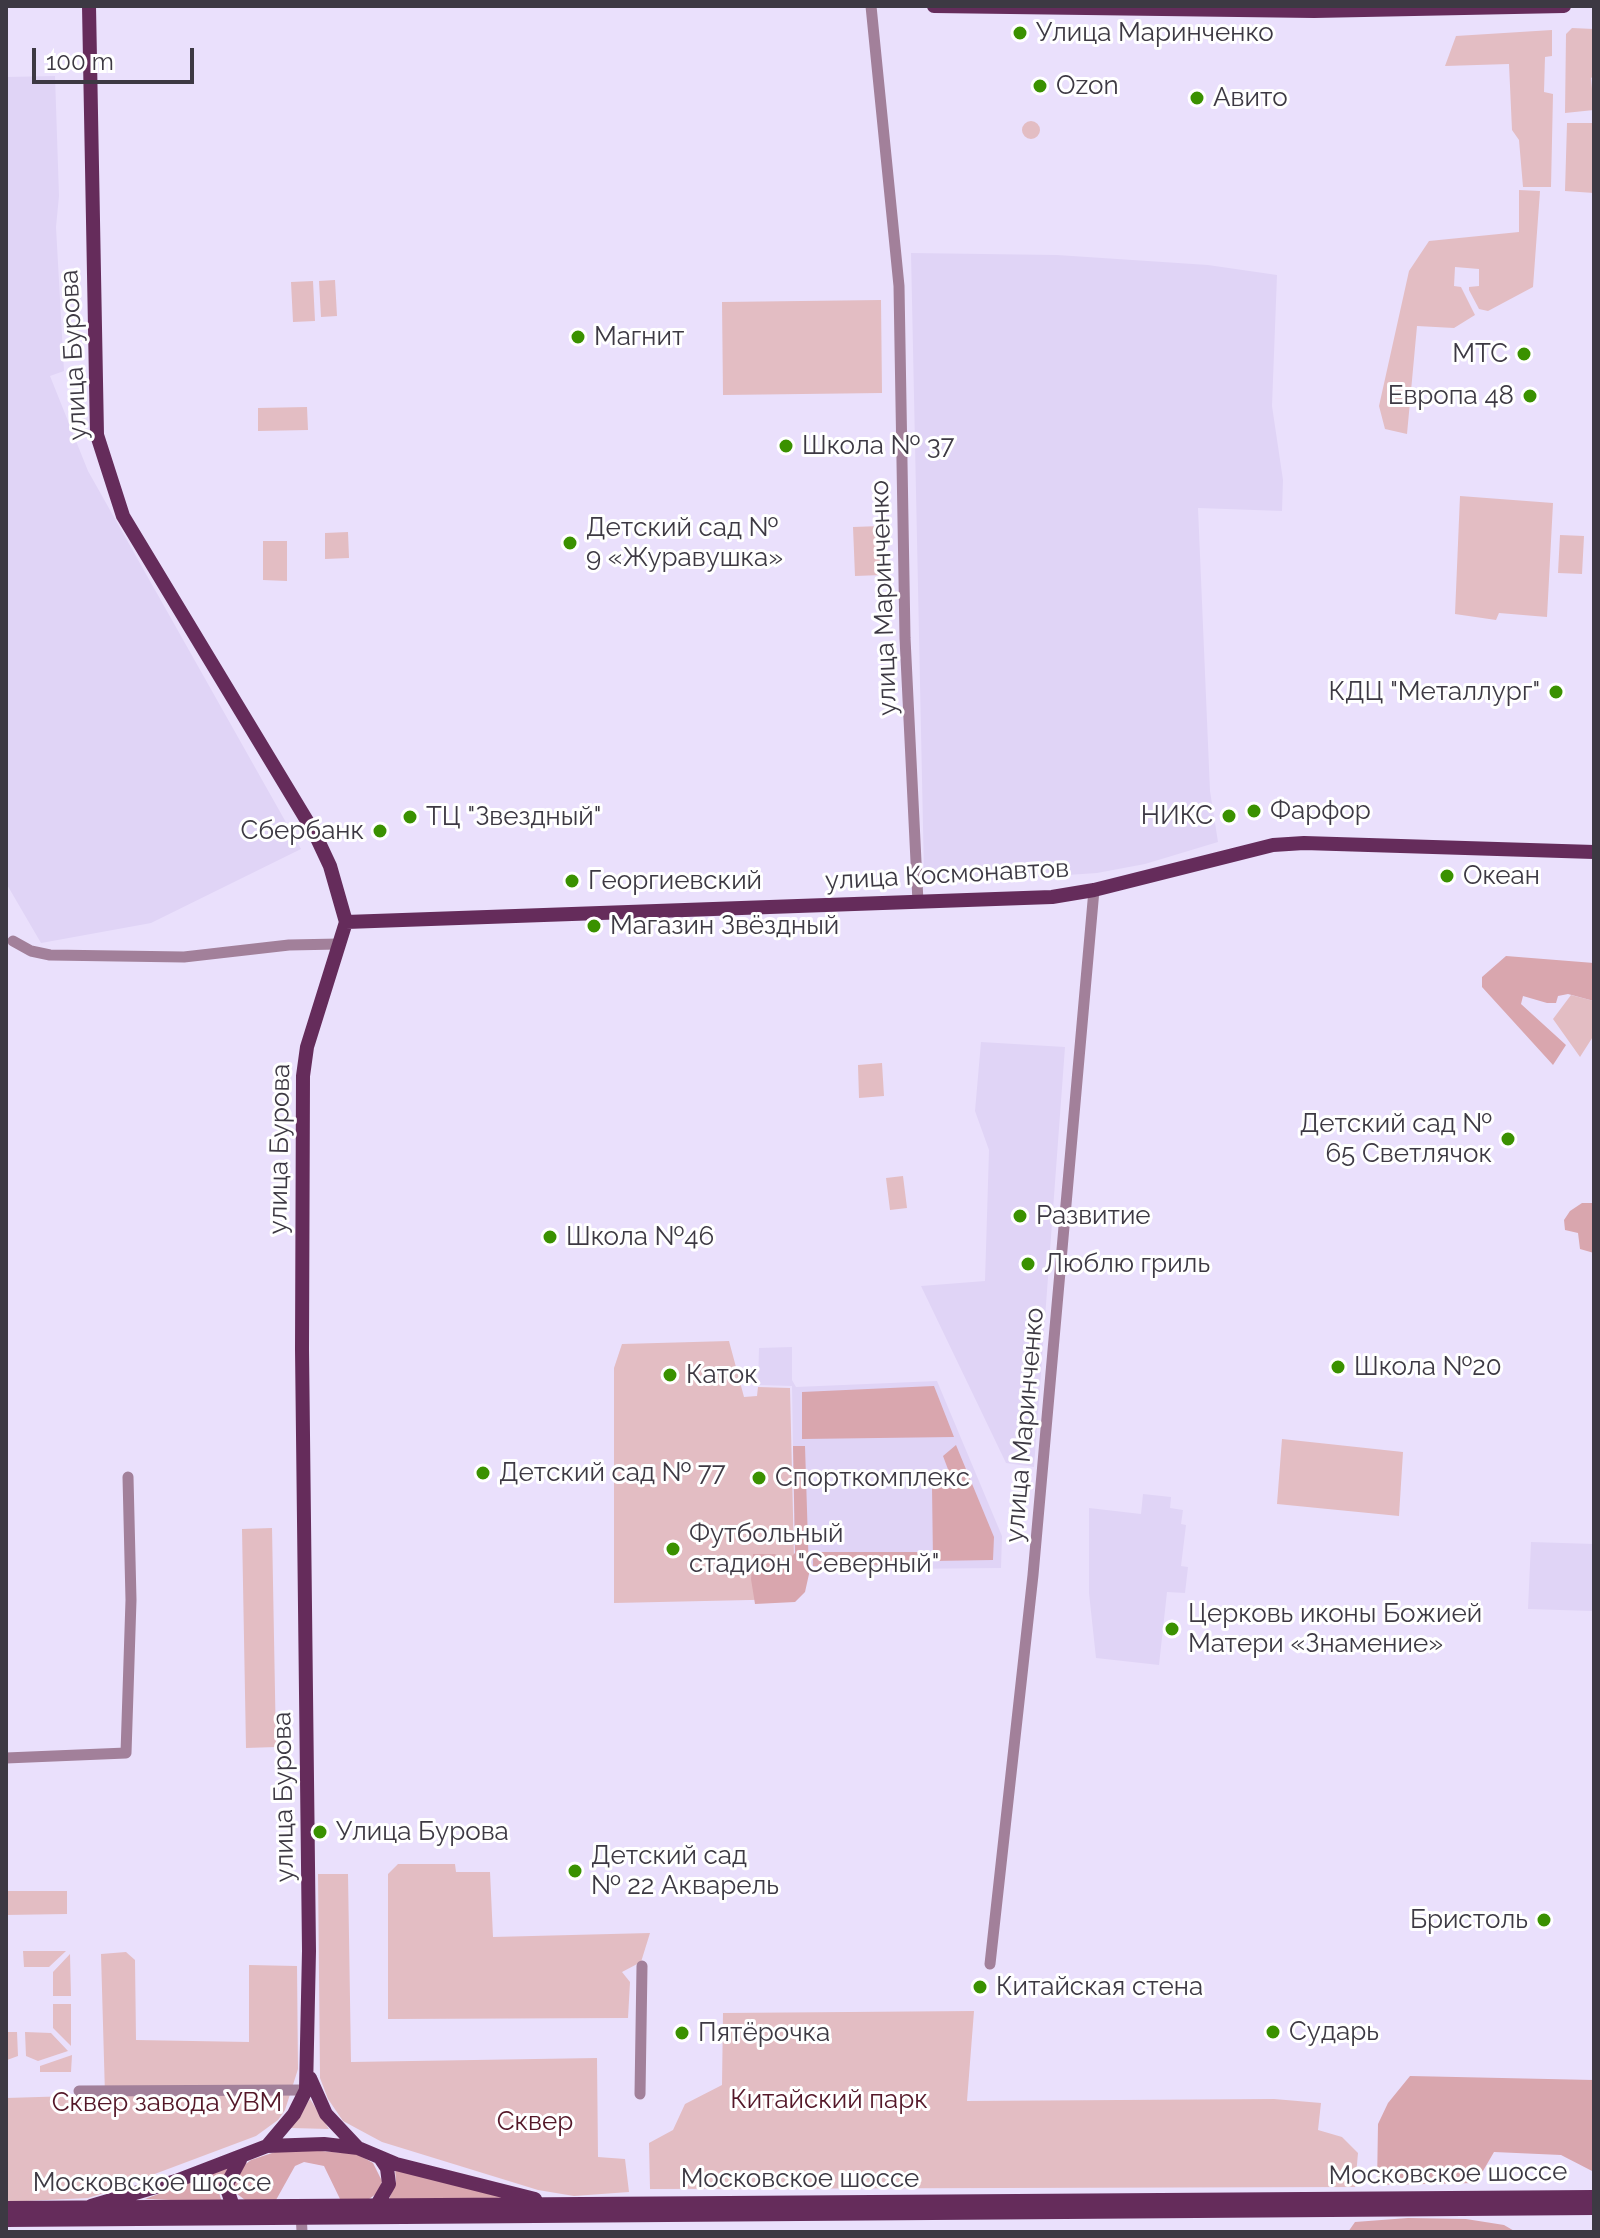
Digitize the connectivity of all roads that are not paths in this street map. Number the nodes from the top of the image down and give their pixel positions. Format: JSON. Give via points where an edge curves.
{"nodes":[{"id":1,"x":89,"y":6,"type":"edge"},
{"id":2,"x":871,"y":6,"type":"edge"},
{"id":3,"x":934,"y":6,"type":"edge"},
{"id":4,"x":1564,"y":6,"type":"edge"},
{"id":5,"x":1594,"y":852,"type":"edge"},
{"id":6,"x":1094,"y":890,"type":"junction"},
{"id":7,"x":918,"y":902,"type":"junction"},
{"id":8,"x":346,"y":922,"type":"junction"},
{"id":9,"x":13,"y":941,"type":"dead end"},
{"id":10,"x":339,"y":944,"type":"junction"},
{"id":11,"x":128,"y":1477,"type":"dead end"},
{"id":12,"x":6,"y":1758,"type":"edge"},
{"id":13,"x":990,"y":1964,"type":"dead end"},
{"id":14,"x":642,"y":1966,"type":"dead end"},
{"id":15,"x":309,"y":2074,"type":"junction"},
{"id":16,"x":306,"y":2090,"type":"junction"},
{"id":17,"x":79,"y":2091,"type":"dead end"},
{"id":18,"x":640,"y":2094,"type":"dead end"},
{"id":19,"x":267,"y":2146,"type":"junction"},
{"id":20,"x":358,"y":2148,"type":"junction"},
{"id":21,"x":240,"y":2159,"type":"junction"},
{"id":22,"x":381,"y":2159,"type":"junction"},
{"id":23,"x":1594,"y":2197,"type":"edge"},
{"id":24,"x":556,"y":2204,"type":"junction"},
{"id":25,"x":91,"y":2206,"type":"junction"},
{"id":26,"x":376,"y":2207,"type":"junction"},
{"id":27,"x":6,"y":2208,"type":"edge"},
{"id":28,"x":1594,"y":2208,"type":"edge"},
{"id":29,"x":235,"y":2213,"type":"junction"},
{"id":30,"x":302,"y":2219,"type":"edge"},
{"id":31,"x":365,"y":2219,"type":"junction"},
{"id":32,"x":6,"y":2220,"type":"edge"}],
"edges":[{"from":1,"to":8,"type":"main road","name":"улица Бурова","via":[[97,435],[123,516],[315,834]]},
{"from":2,"to":7,"type":"street","name":"улица Маринченко","via":[[899,286],[905,638]]},
{"from":3,"to":4,"type":"main road","via":[[1196,11]]},
{"from":5,"to":6,"type":"main road","name":"улица Космонавтов","via":[[1432,844],[1273,845]]},
{"from":6,"to":7,"type":"main road","name":"улица Космонавтов","via":[[1052,897]]},
{"from":6,"to":13,"type":"street","name":"улица Маринченко","via":[[1033,1575]]},
{"from":7,"to":8,"type":"main road","name":"улица Космонавтов"},
{"from":8,"to":10,"type":"main road","name":"улица Бурова"},
{"from":9,"to":10,"type":"street","via":[[50,955],[184,957]]},
{"from":10,"to":15,"type":"main road","name":"улица Бурова","via":[[303,1076]]},
{"from":11,"to":12,"type":"street","via":[[126,1753]]},
{"from":14,"to":18,"type":"street"},
{"from":15,"to":16,"type":"main road"},
{"from":15,"to":20,"type":"main road","via":[[326,2114]]},
{"from":16,"to":17,"type":"street"},
{"from":16,"to":19,"type":"main road"},
{"from":19,"to":20,"type":"main road"},
{"from":19,"to":21,"type":"main road"},
{"from":20,"to":22,"type":"main road"},
{"from":21,"to":25,"type":"main road"},
{"from":21,"to":29,"type":"main road","via":[[226,2186]]},
{"from":22,"to":24,"type":"main road"},
{"from":22,"to":26,"type":"main road","via":[[389,2184]]},
{"from":23,"to":24,"type":"main road","name":"Московское шоссе"},
{"from":24,"to":26,"type":"main road","name":"Московское шоссе"},
{"from":25,"to":27,"type":"main road","name":"Московское шоссе"},
{"from":25,"to":29,"type":"main road","name":"Московское шоссе"},
{"from":26,"to":30,"type":"main road","name":"Московское шоссе"},
{"from":26,"to":31,"type":"main road"},
{"from":28,"to":31,"type":"main road","name":"Московское шоссе"},
{"from":29,"to":30,"type":"main road","name":"Московское шоссе"},
{"from":29,"to":32,"type":"main road","name":"Московское шоссе"},
{"from":30,"to":31,"type":"main road","name":"Московское шоссе"}]}
